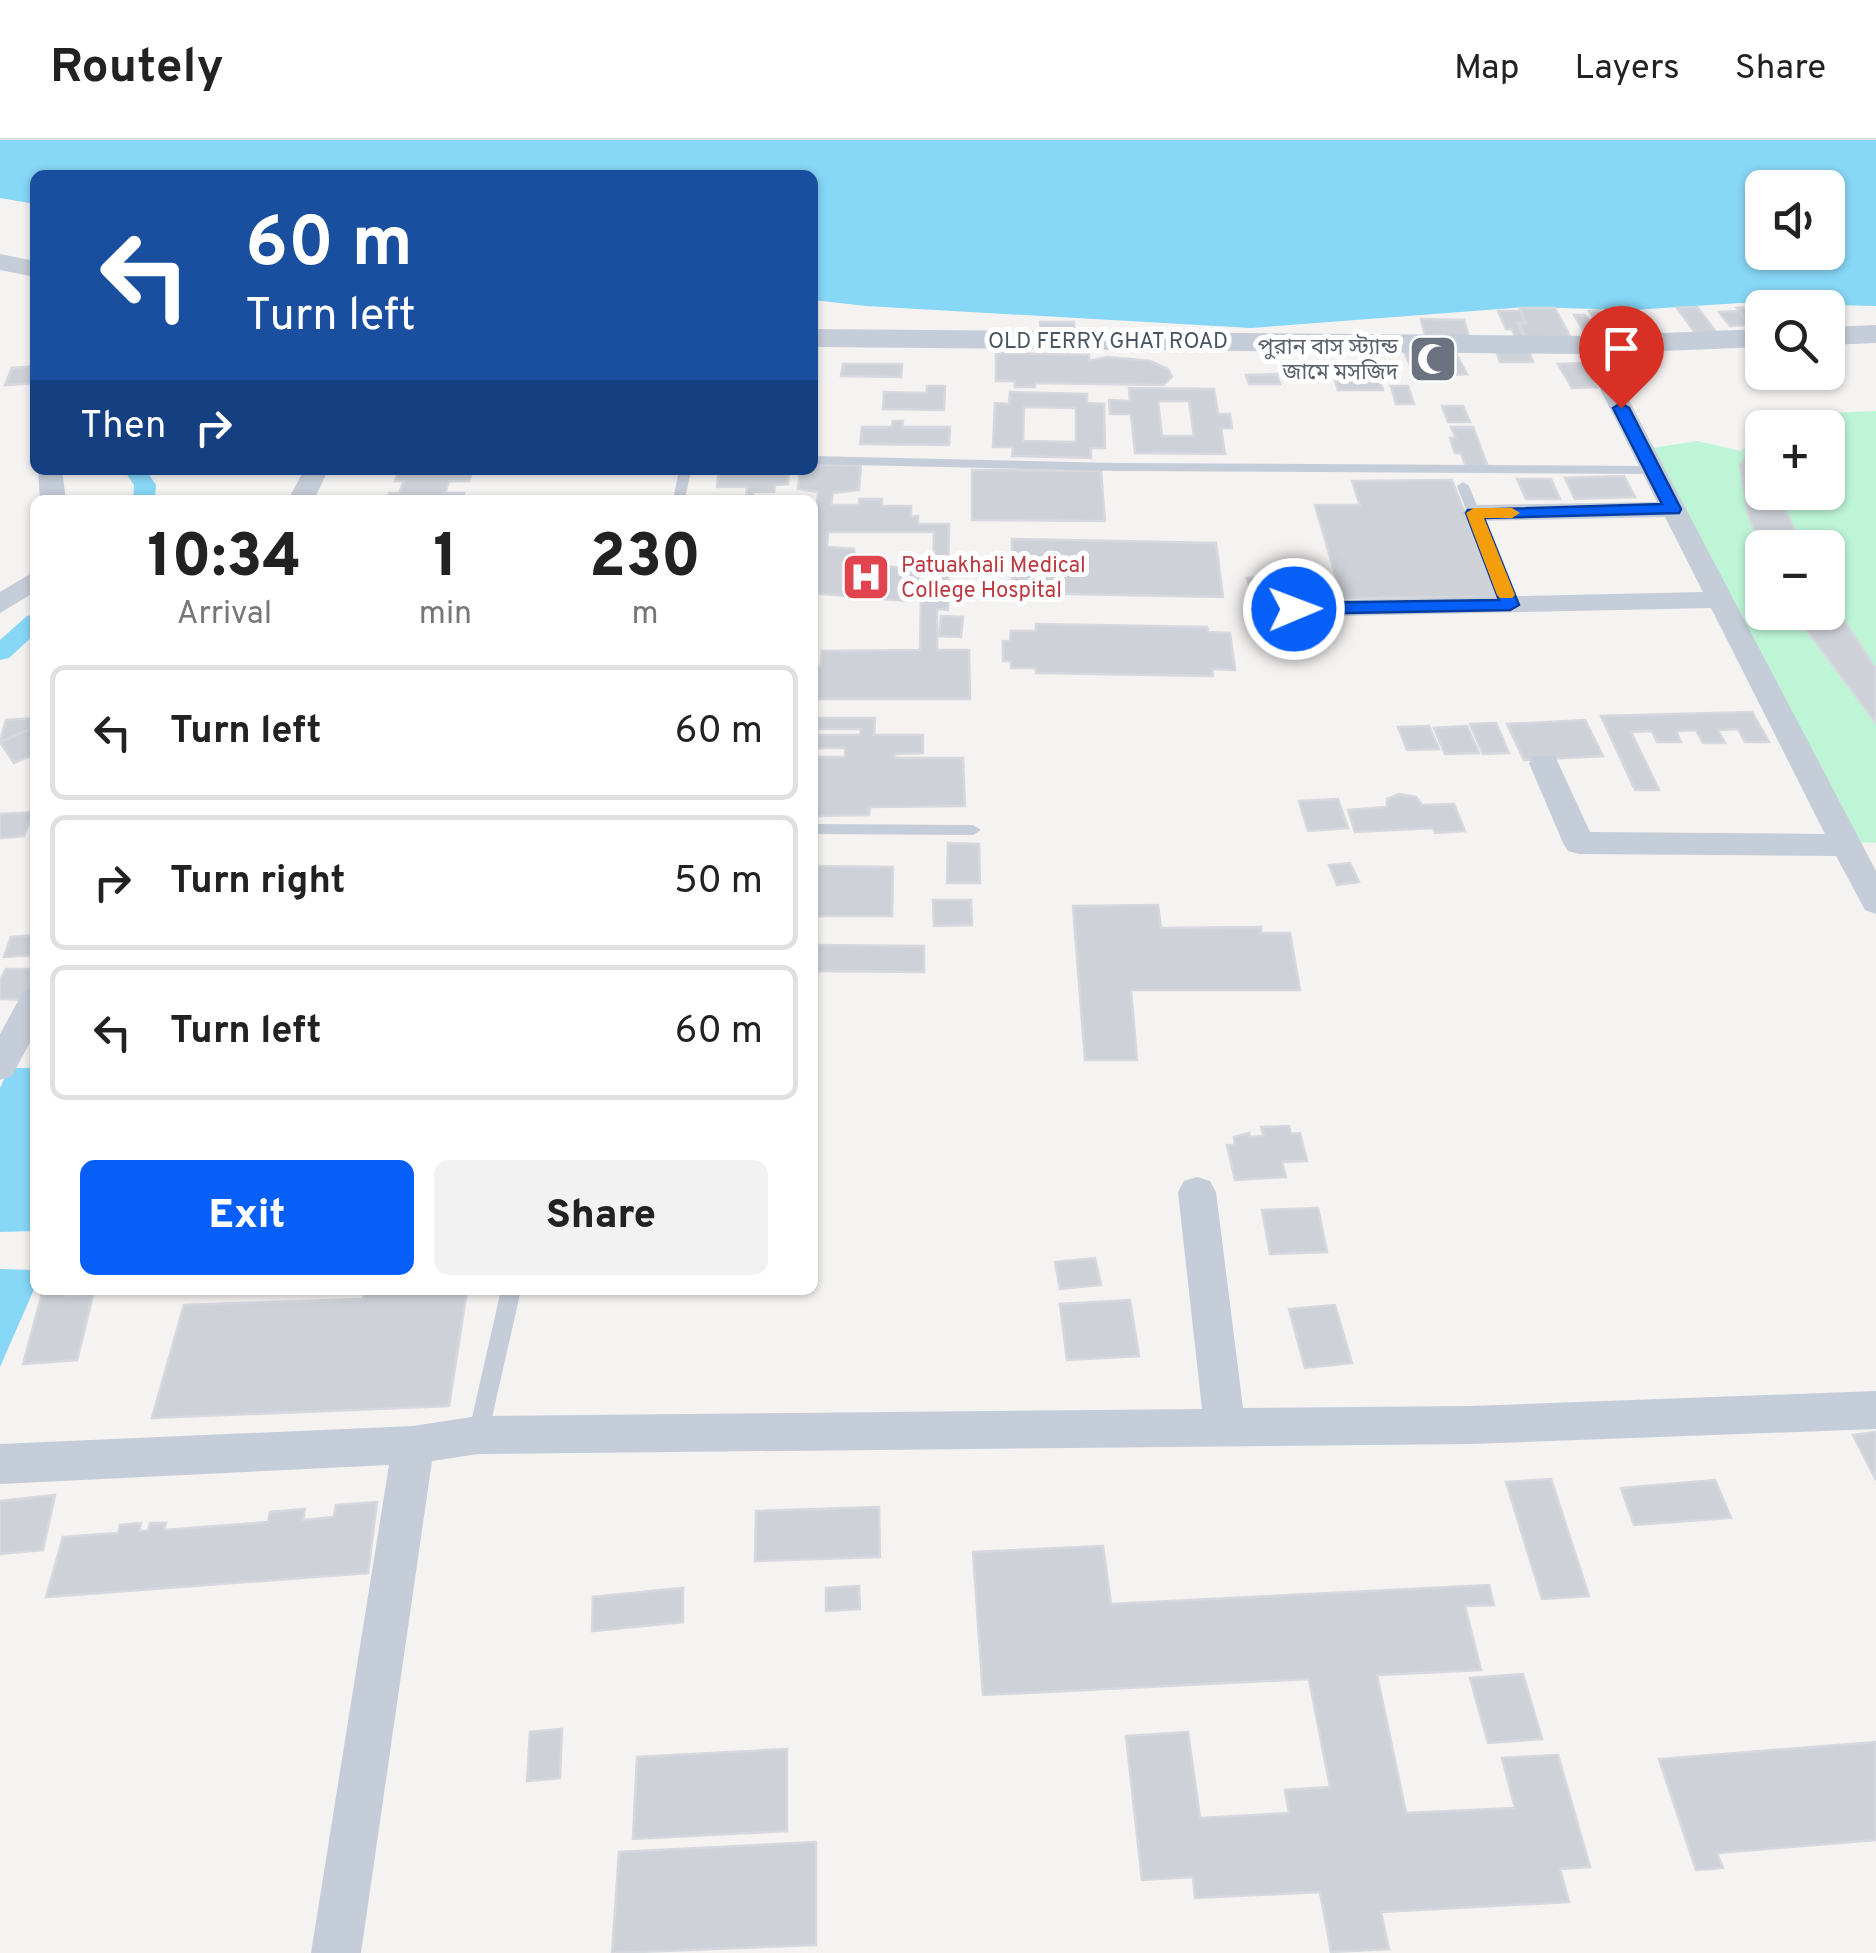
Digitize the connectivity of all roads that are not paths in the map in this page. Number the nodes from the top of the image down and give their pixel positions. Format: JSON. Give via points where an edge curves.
{"nodes":[{"id":1,"x":0,"y":262,"type":"edge"},
{"id":2,"x":30,"y":268,"type":"edge"},
{"id":3,"x":1876,"y":334,"type":"edge"},
{"id":4,"x":1845,"y":335,"type":"edge"},
{"id":5,"x":818,"y":338,"type":"edge"},
{"id":6,"x":1745,"y":339,"type":"edge"},
{"id":7,"x":1589,"y":345,"type":"junction"},
{"id":8,"x":818,"y":460,"type":"edge"},
{"id":9,"x":1653,"y":470,"type":"junction"},
{"id":10,"x":1463,"y":486,"type":"dead end"},
{"id":11,"x":1673,"y":509,"type":"junction"},
{"id":12,"x":1474,"y":513,"type":"junction"},
{"id":13,"x":30,"y":583,"type":"edge"},
{"id":14,"x":1718,"y":600,"type":"junction"},
{"id":15,"x":0,"y":605,"type":"edge"},
{"id":16,"x":1510,"y":605,"type":"junction"},
{"id":17,"x":1294,"y":609,"type":"dead end"},
{"id":18,"x":1544,"y":763,"type":"dead end"},
{"id":19,"x":818,"y":828,"type":"edge"},
{"id":20,"x":973,"y":830,"type":"dead end"},
{"id":21,"x":1846,"y":845,"type":"junction"},
{"id":22,"x":1876,"y":902,"type":"edge"},
{"id":23,"x":30,"y":1010,"type":"edge"},
{"id":24,"x":0,"y":1066,"type":"edge"},
{"id":25,"x":1196,"y":1192,"type":"dead end"},
{"id":26,"x":510,"y":1295,"type":"edge"},
{"id":27,"x":1876,"y":1410,"type":"edge"},
{"id":28,"x":1225,"y":1427,"type":"junction"},
{"id":29,"x":478,"y":1435,"type":"junction"},
{"id":30,"x":413,"y":1445,"type":"junction"},
{"id":31,"x":0,"y":1464,"type":"edge"},
{"id":32,"x":336,"y":1953,"type":"edge"}],
"edges":[{"from":1,"to":2,"type":"street"},
{"from":3,"to":4,"type":"street"},
{"from":5,"to":7,"type":"street","name":"OLD FERRY GHAT ROAD"},
{"from":6,"to":7,"type":"street","name":"OLD FERRY GHAT ROAD"},
{"from":7,"to":9,"type":"street"},
{"from":8,"to":9,"type":"lane"},
{"from":9,"to":11,"type":"street"},
{"from":10,"to":12,"type":"lane"},
{"from":11,"to":12,"type":"street"},
{"from":11,"to":14,"type":"street"},
{"from":12,"to":16,"type":"lane"},
{"from":13,"to":15,"type":"street"},
{"from":14,"to":16,"type":"street"},
{"from":14,"to":21,"type":"street"},
{"from":16,"to":17,"type":"street"},
{"from":18,"to":21,"type":"street","via":[[1579,843]]},
{"from":19,"to":20,"type":"lane"},
{"from":21,"to":22,"type":"street"},
{"from":23,"to":24,"type":"street"},
{"from":25,"to":28,"type":"street"},
{"from":26,"to":29,"type":"lane"},
{"from":27,"to":28,"type":"street"},
{"from":28,"to":29,"type":"street"},
{"from":29,"to":30,"type":"street"},
{"from":30,"to":31,"type":"street"},
{"from":30,"to":32,"type":"street"}]}
